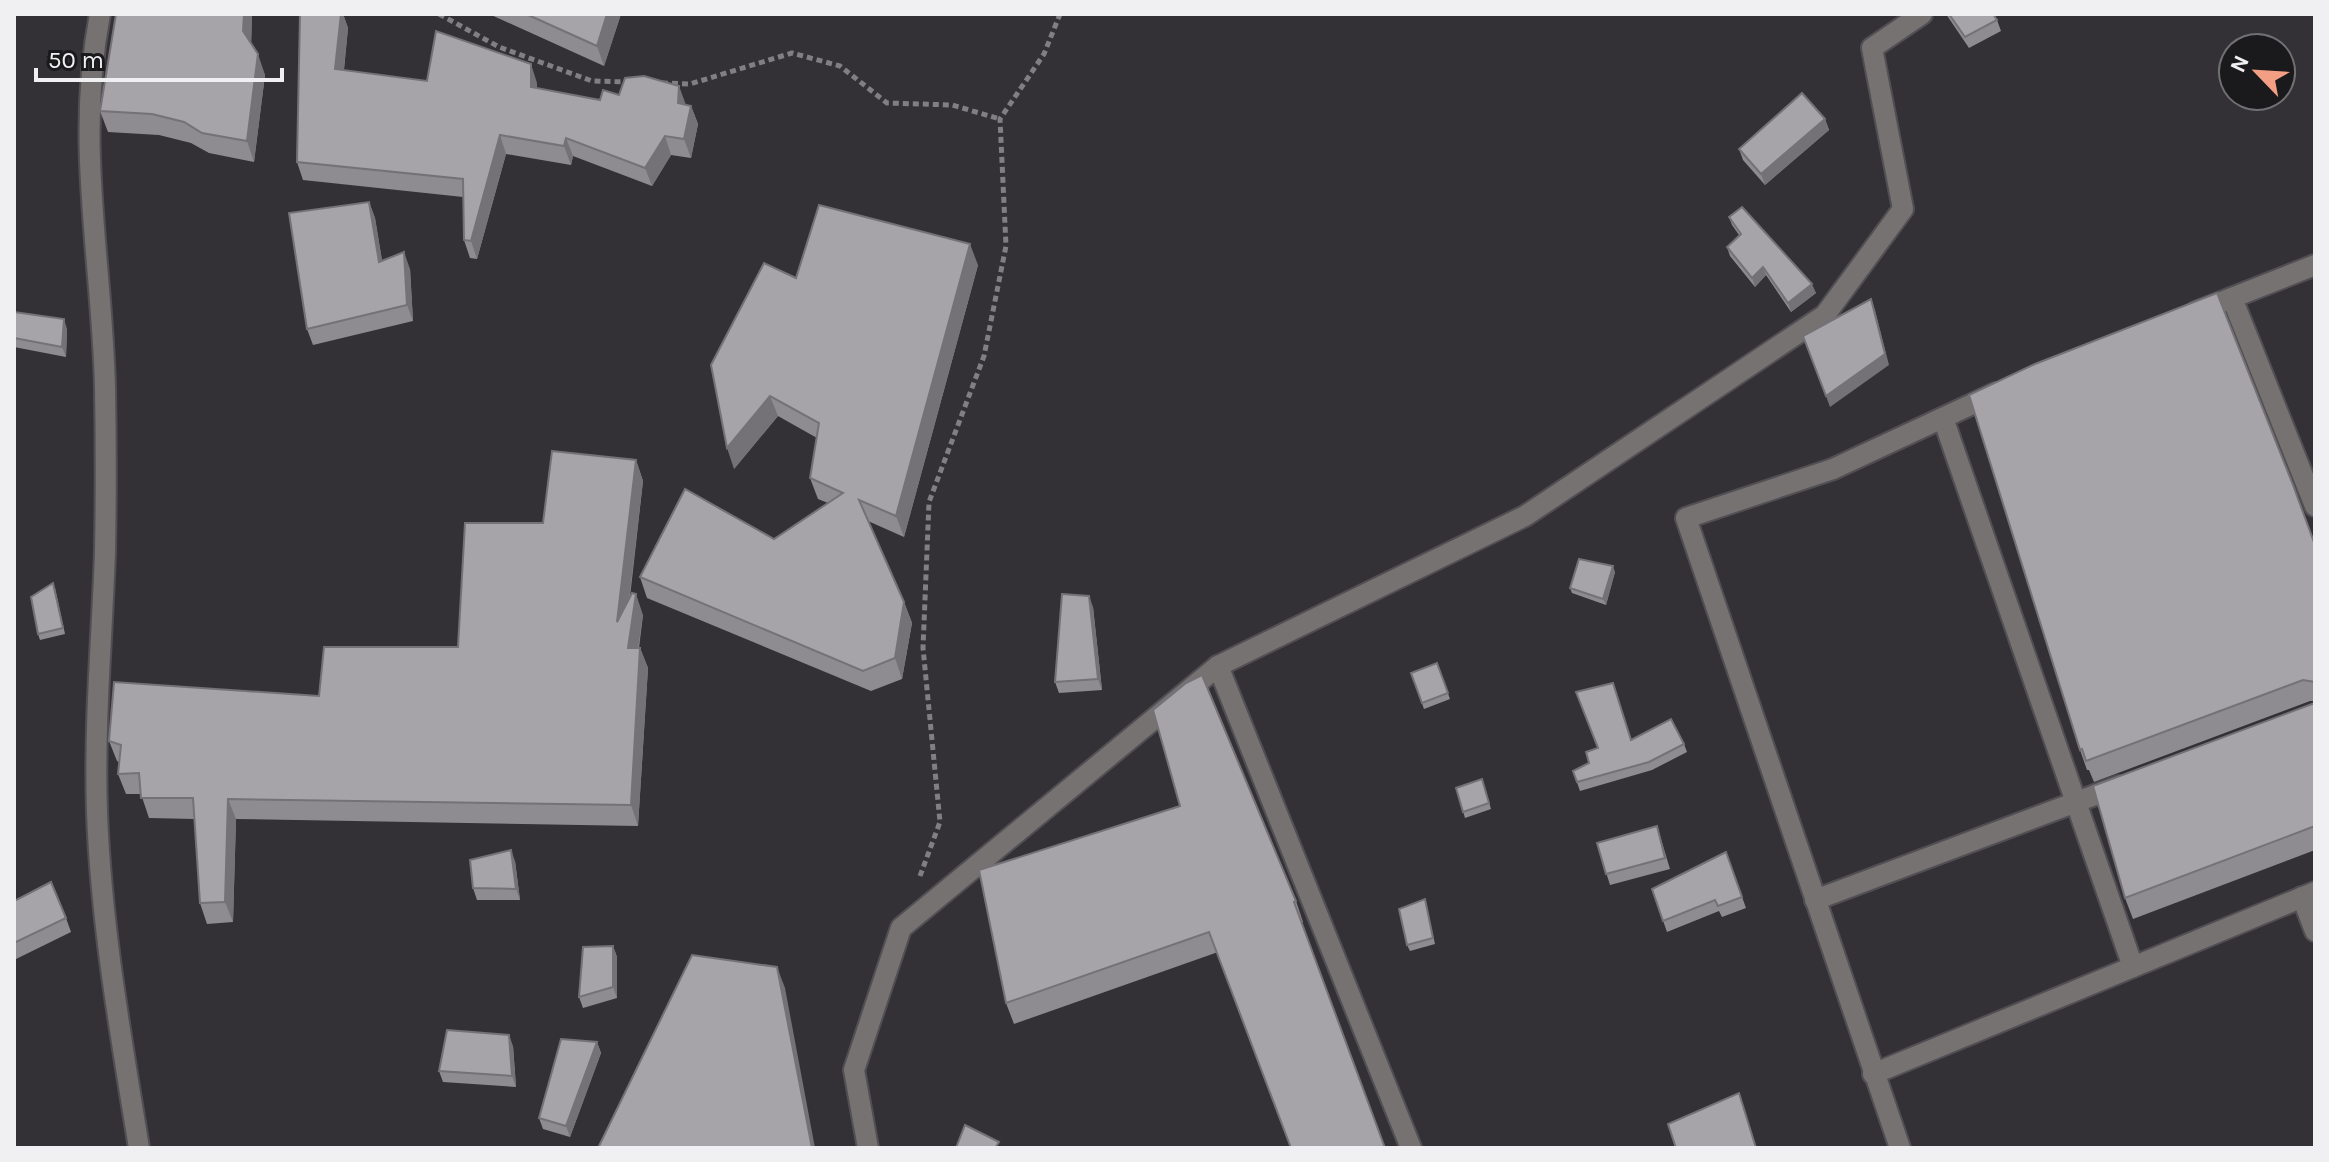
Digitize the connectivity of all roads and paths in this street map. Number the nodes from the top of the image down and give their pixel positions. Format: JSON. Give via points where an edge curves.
{"nodes":[{"id":1,"x":100,"y":14,"type":"edge"},
{"id":2,"x":439,"y":14,"type":"edge"},
{"id":3,"x":1060,"y":14,"type":"edge"},
{"id":4,"x":1922,"y":14,"type":"edge"},
{"id":5,"x":634,"y":82,"type":"edge"},
{"id":6,"x":648,"y":83,"type":"edge"},
{"id":7,"x":1000,"y":119,"type":"junction"},
{"id":8,"x":2315,"y":265,"type":"edge"},
{"id":9,"x":2232,"y":298,"type":"junction"},
{"id":10,"x":2176,"y":319,"type":"edge"},
{"id":11,"x":2010,"y":386,"type":"edge"},
{"id":12,"x":1943,"y":418,"type":"junction"},
{"id":13,"x":2315,"y":506,"type":"edge"},
{"id":14,"x":1218,"y":666,"type":"junction"},
{"id":15,"x":2136,"y":780,"type":"edge"},
{"id":16,"x":2076,"y":802,"type":"junction"},
{"id":17,"x":2309,"y":895,"type":"edge"},
{"id":18,"x":1815,"y":900,"type":"junction"},
{"id":19,"x":901,"y":928,"type":"junction"},
{"id":20,"x":2315,"y":931,"type":"edge"},
{"id":21,"x":2133,"y":967,"type":"junction"},
{"id":22,"x":1873,"y":1074,"type":"junction"},
{"id":23,"x":139,"y":1148,"type":"edge"},
{"id":24,"x":868,"y":1148,"type":"edge"},
{"id":25,"x":1411,"y":1148,"type":"edge"},
{"id":26,"x":1900,"y":1148,"type":"edge"}],
"edges":[{"from":1,"to":23,"type":"street","via":[[88,144],[105,382],[97,813],[111,970]]},
{"from":2,"to":5,"type":"path","via":[[499,47],[592,81]]},
{"from":3,"to":7,"type":"path","via":[[1044,54]]},
{"from":4,"to":14,"type":"street","via":[[1872,48],[1903,209],[1825,315],[1525,516]]},
{"from":6,"to":7,"type":"path","via":[[690,84],[792,53],[840,66],[887,103],[952,105]]},
{"from":7,"to":19,"type":"path","via":[[1006,246],[984,356],[929,502],[923,648],[940,822]]},
{"from":8,"to":9,"type":"street"},
{"from":9,"to":10,"type":"street"},
{"from":9,"to":13,"type":"street"},
{"from":11,"to":12,"type":"street"},
{"from":12,"to":16,"type":"street"},
{"from":12,"to":18,"type":"street","via":[[1833,469],[1686,518]]},
{"from":14,"to":19,"type":"street"},
{"from":14,"to":25,"type":"street"},
{"from":15,"to":16,"type":"street"},
{"from":16,"to":18,"type":"street"},
{"from":16,"to":21,"type":"street"},
{"from":17,"to":20,"type":"street"},
{"from":17,"to":21,"type":"street"},
{"from":18,"to":22,"type":"street"},
{"from":19,"to":24,"type":"street","via":[[854,1070]]},
{"from":21,"to":22,"type":"street"},
{"from":22,"to":26,"type":"street"}]}
